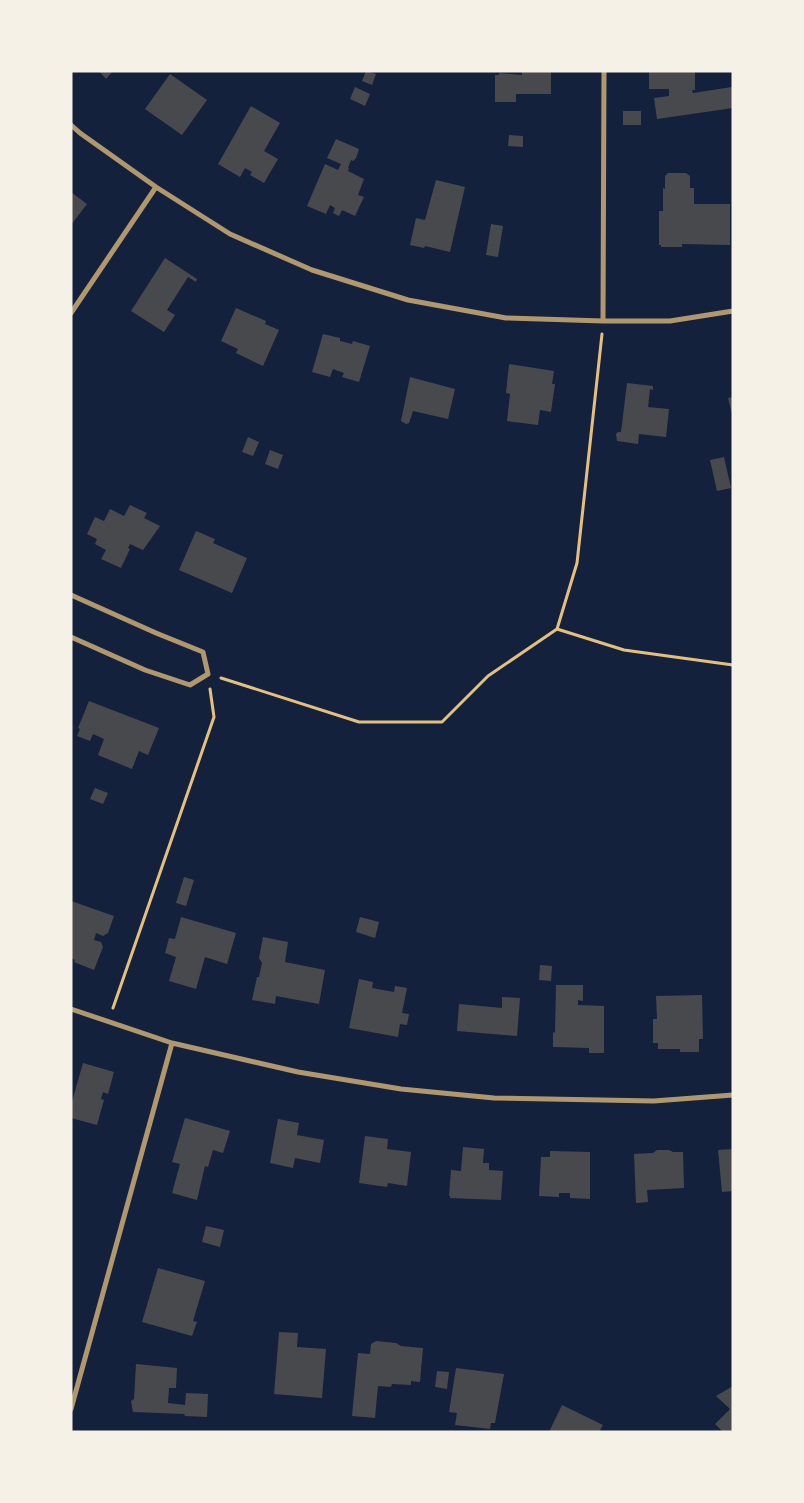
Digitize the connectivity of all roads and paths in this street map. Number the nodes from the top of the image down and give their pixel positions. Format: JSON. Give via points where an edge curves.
{"nodes":[{"id":1,"x":604,"y":71,"type":"edge"},
{"id":2,"x":71,"y":125,"type":"edge"},
{"id":3,"x":156,"y":187,"type":"junction"},
{"id":4,"x":733,"y":311,"type":"edge"},
{"id":5,"x":71,"y":313,"type":"edge"},
{"id":6,"x":603,"y":321,"type":"junction"},
{"id":7,"x":71,"y":595,"type":"edge"},
{"id":8,"x":557,"y":629,"type":"junction"},
{"id":9,"x":71,"y":637,"type":"edge"},
{"id":10,"x":733,"y":665,"type":"edge"},
{"id":11,"x":208,"y":674,"type":"junction"},
{"id":12,"x":71,"y":1009,"type":"edge"},
{"id":13,"x":108,"y":1022,"type":"junction"},
{"id":14,"x":172,"y":1043,"type":"junction"},
{"id":15,"x":733,"y":1095,"type":"edge"},
{"id":16,"x":71,"y":1409,"type":"edge"}],
"edges":[{"from":1,"to":6,"type":"street"},
{"from":2,"to":3,"type":"street"},
{"from":3,"to":5,"type":"street"},
{"from":3,"to":6,"type":"street","via":[[230,234],[312,270],[408,300],[506,318]]},
{"from":4,"to":6,"type":"street","via":[[670,320]]},
{"from":6,"to":8,"type":"path","via":[[577,563]]},
{"from":7,"to":11,"type":"street","via":[[203,652]]},
{"from":8,"to":10,"type":"path","via":[[624,650]]},
{"from":8,"to":11,"type":"path","via":[[488,676],[442,722],[359,722]]},
{"from":9,"to":11,"type":"street","via":[[145,670],[190,685]]},
{"from":11,"to":13,"type":"path","via":[[214,717]]},
{"from":12,"to":13,"type":"street"},
{"from":13,"to":14,"type":"street"},
{"from":14,"to":15,"type":"street","via":[[298,1072],[401,1089],[494,1098],[654,1101]]},
{"from":14,"to":16,"type":"street"}]}
